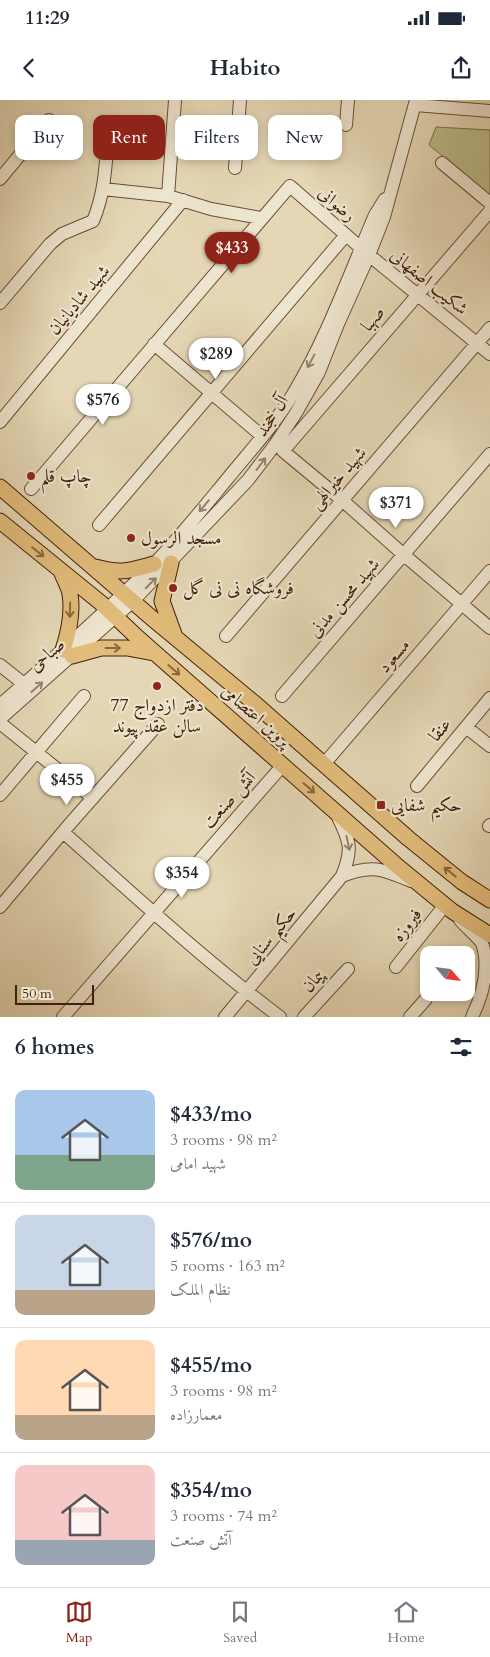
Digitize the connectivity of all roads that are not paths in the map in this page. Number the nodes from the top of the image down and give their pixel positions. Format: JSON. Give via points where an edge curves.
{"nodes":[{"id":1,"x":175,"y":100,"type":"edge"},
{"id":2,"x":240,"y":100,"type":"edge"},
{"id":3,"x":348,"y":100,"type":"edge"},
{"id":4,"x":416,"y":103,"type":"edge"},
{"id":5,"x":490,"y":111,"type":"edge"},
{"id":6,"x":346,"y":125,"type":"dead end"},
{"id":7,"x":15,"y":160,"type":"edge"},
{"id":8,"x":106,"y":160,"type":"edge"},
{"id":9,"x":442,"y":163,"type":"dead end"},
{"id":10,"x":235,"y":168,"type":"dead end"},
{"id":11,"x":1,"y":176,"type":"edge"},
{"id":12,"x":103,"y":190,"type":"junction"},
{"id":13,"x":168,"y":196,"type":"junction"},
{"id":14,"x":183,"y":200,"type":"junction"},
{"id":15,"x":490,"y":203,"type":"edge"},
{"id":16,"x":490,"y":211,"type":"edge"},
{"id":17,"x":261,"y":218,"type":"junction"},
{"id":18,"x":346,"y":235,"type":"junction"},
{"id":19,"x":365,"y":252,"type":"junction"},
{"id":20,"x":417,"y":295,"type":"junction"},
{"id":21,"x":0,"y":303,"type":"edge"},
{"id":22,"x":490,"y":328,"type":"edge"},
{"id":23,"x":477,"y":343,"type":"junction"},
{"id":24,"x":154,"y":344,"type":"junction"},
{"id":25,"x":490,"y":354,"type":"edge"},
{"id":26,"x":211,"y":393,"type":"junction"},
{"id":27,"x":0,"y":422,"type":"edge"},
{"id":28,"x":262,"y":436,"type":"junction"},
{"id":29,"x":490,"y":454,"type":"edge"},
{"id":30,"x":0,"y":487,"type":"edge"},
{"id":31,"x":31,"y":489,"type":"dead end"},
{"id":32,"x":342,"y":500,"type":"junction"},
{"id":33,"x":0,"y":521,"type":"edge"},
{"id":34,"x":99,"y":525,"type":"dead end"},
{"id":35,"x":404,"y":555,"type":"junction"},
{"id":36,"x":171,"y":563,"type":"junction"},
{"id":37,"x":154,"y":564,"type":"junction"},
{"id":38,"x":93,"y":566,"type":"junction"},
{"id":39,"x":61,"y":570,"type":"junction"},
{"id":40,"x":490,"y":571,"type":"edge"},
{"id":41,"x":128,"y":597,"type":"junction"},
{"id":42,"x":462,"y":603,"type":"junction"},
{"id":43,"x":111,"y":613,"type":"junction"},
{"id":44,"x":490,"y":628,"type":"edge"},
{"id":45,"x":226,"y":636,"type":"dead end"},
{"id":46,"x":176,"y":638,"type":"junction"},
{"id":47,"x":154,"y":652,"type":"junction"},
{"id":48,"x":68,"y":653,"type":"junction"},
{"id":49,"x":0,"y":665,"type":"edge"},
{"id":50,"x":24,"y":684,"type":"junction"},
{"id":51,"x":84,"y":696,"type":"dead end"},
{"id":52,"x":282,"y":696,"type":"dead end"},
{"id":53,"x":490,"y":698,"type":"edge"},
{"id":54,"x":0,"y":705,"type":"edge"},
{"id":55,"x":0,"y":721,"type":"edge"},
{"id":56,"x":158,"y":724,"type":"dead end"},
{"id":57,"x":466,"y":727,"type":"junction"},
{"id":58,"x":490,"y":746,"type":"edge"},
{"id":59,"x":36,"y":752,"type":"junction"},
{"id":60,"x":324,"y":764,"type":"junction"},
{"id":61,"x":283,"y":765,"type":"junction"},
{"id":62,"x":417,"y":786,"type":"dead end"},
{"id":63,"x":0,"y":795,"type":"edge"},
{"id":64,"x":93,"y":798,"type":"junction"},
{"id":65,"x":335,"y":811,"type":"junction"},
{"id":66,"x":63,"y":832,"type":"junction"},
{"id":67,"x":342,"y":876,"type":"junction"},
{"id":68,"x":421,"y":885,"type":"junction"},
{"id":69,"x":487,"y":896,"type":"edge"},
{"id":70,"x":0,"y":907,"type":"edge"},
{"id":71,"x":448,"y":908,"type":"junction"},
{"id":72,"x":153,"y":913,"type":"junction"},
{"id":73,"x":490,"y":935,"type":"edge"},
{"id":74,"x":396,"y":967,"type":"dead end"},
{"id":75,"x":348,"y":969,"type":"dead end"},
{"id":76,"x":488,"y":986,"type":"edge"},
{"id":77,"x":247,"y":992,"type":"junction"},
{"id":78,"x":424,"y":1001,"type":"edge"},
{"id":79,"x":63,"y":1017,"type":"edge"},
{"id":80,"x":225,"y":1017,"type":"edge"},
{"id":81,"x":280,"y":1017,"type":"edge"},
{"id":82,"x":304,"y":1017,"type":"edge"},
{"id":83,"x":410,"y":1017,"type":"edge"},
{"id":84,"x":472,"y":1017,"type":"edge"}],
"edges":[{"from":1,"to":13,"type":"street"},
{"from":2,"to":10,"type":"street"},
{"from":3,"to":6,"type":"street"},
{"from":4,"to":5,"type":"street"},
{"from":4,"to":19,"type":"street","name":"آل خجند","via":[[384,217]]},
{"from":7,"to":11,"type":"street"},
{"from":8,"to":12,"type":"street"},
{"from":9,"to":15,"type":"street"},
{"from":12,"to":13,"type":"street"},
{"from":12,"to":21,"type":"street","via":[[94,221],[62,234],[50,244]]},
{"from":13,"to":14,"type":"street"},
{"from":14,"to":17,"type":"street"},
{"from":14,"to":27,"type":"street","name":"شهید شادیانیان"},
{"from":16,"to":20,"type":"street","name":"صهبا"},
{"from":17,"to":18,"type":"street","name":"رضوانی","via":[[290,186]]},
{"from":17,"to":24,"type":"street"},
{"from":18,"to":19,"type":"street","name":"رضوانی"},
{"from":18,"to":26,"type":"street"},
{"from":19,"to":20,"type":"street","name":"شکیب اصفهانی"},
{"from":19,"to":28,"type":"street","name":"آل خجند","one_way":true,"via":[[293,395]]},
{"from":36,"to":19,"type":"street","name":"آل خجند","one_way":true,"via":[[248,480],[296,413],[319,372]]},
{"from":20,"to":23,"type":"street","name":"شکیب اصفهانی"},
{"from":20,"to":32,"type":"street","name":"صهبا","via":[[283,451]]},
{"from":22,"to":23,"type":"street","name":"شهید خیرالهی"},
{"from":23,"to":25,"type":"street","name":"شکیب اصفهانی"},
{"from":23,"to":32,"type":"street","name":"شهید خیرالهی"},
{"from":24,"to":26,"type":"street"},
{"from":24,"to":31,"type":"street"},
{"from":26,"to":28,"type":"street"},
{"from":26,"to":34,"type":"street"},
{"from":28,"to":37,"type":"street","name":"آل خجند","one_way":true},
{"from":29,"to":35,"type":"street","name":"شهید محسن مدنی"},
{"from":30,"to":38,"type":"main road","name":"پروین اعتصامی"},
{"from":32,"to":35,"type":"street"},
{"from":32,"to":45,"type":"street","name":"شهید خیرالهی"},
{"from":33,"to":39,"type":"main road","name":"پروین اعتصامی","one_way":true},
{"from":35,"to":42,"type":"street"},
{"from":35,"to":52,"type":"street","name":"شهید محسن مدنی"},
{"from":41,"to":36,"type":"street","name":"آل خجند","one_way":true},
{"from":36,"to":46,"type":"main road","via":[[162,601]]},
{"from":37,"to":38,"type":"main road","via":[[126,572]]},
{"from":37,"to":41,"type":"street","name":"آل خجند"},
{"from":38,"to":41,"type":"main road","name":"پروین اعتصامی"},
{"from":39,"to":43,"type":"main road","name":"پروین اعتصامی"},
{"from":39,"to":48,"type":"main road","one_way":true,"via":[[70,593]]},
{"from":40,"to":42,"type":"street","name":"مسعود"},
{"from":41,"to":43,"type":"street","name":"آل خجند"},
{"from":41,"to":46,"type":"main road","name":"پروین اعتصامی"},
{"from":42,"to":44,"type":"street"},
{"from":42,"to":60,"type":"street","name":"مسعود"},
{"from":43,"to":47,"type":"main road","name":"پروین اعتصامی"},
{"from":43,"to":48,"type":"street","name":"صباحی"},
{"from":46,"to":60,"type":"main road","name":"پروین اعتصامی"},
{"from":48,"to":47,"type":"main road","one_way":true,"via":[[100,648]]},
{"from":47,"to":61,"type":"main road","name":"پروین اعتصامی","one_way":true},
{"from":48,"to":50,"type":"street","name":"صباحی"},
{"from":55,"to":48,"type":"street","name":"صباحی","one_way":true},
{"from":49,"to":50,"type":"street"},
{"from":50,"to":54,"type":"street","name":"صباحی"},
{"from":51,"to":59,"type":"street"},
{"from":53,"to":57,"type":"street","name":"عنقا"},
{"from":55,"to":59,"type":"street"},
{"from":56,"to":64,"type":"street"},
{"from":57,"to":58,"type":"street"},
{"from":57,"to":62,"type":"street","name":"عنقا"},
{"from":59,"to":63,"type":"street"},
{"from":59,"to":64,"type":"street"},
{"from":69,"to":60,"type":"main road","name":"پروین اعتصامی","one_way":true,"via":[[462,882]]},
{"from":61,"to":65,"type":"main road","name":"پروین اعتصامی","one_way":true},
{"from":61,"to":72,"type":"street","name":"آتش صنعت"},
{"from":64,"to":66,"type":"street"},
{"from":65,"to":67,"type":"street","one_way":true,"via":[[350,847]]},
{"from":65,"to":68,"type":"main road","name":"پروین اعتصامی"},
{"from":66,"to":70,"type":"street"},
{"from":66,"to":72,"type":"street"},
{"from":67,"to":68,"type":"street","via":[[375,869]]},
{"from":67,"to":77,"type":"street","name":"حکیم سنایی"},
{"from":68,"to":71,"type":"main road","name":"پروین اعتصامی"},
{"from":71,"to":73,"type":"main road","name":"پروین اعتصامی"},
{"from":71,"to":74,"type":"street","name":"فیروزه"},
{"from":71,"to":76,"type":"street","via":[[487,952],[490,964]]},
{"from":72,"to":77,"type":"street"},
{"from":72,"to":79,"type":"street","name":"آتش صنعت"},
{"from":75,"to":82,"type":"street","name":"پیمان"},
{"from":76,"to":84,"type":"street"},
{"from":77,"to":80,"type":"street","name":"حکیم سنایی"},
{"from":77,"to":81,"type":"street"},
{"from":78,"to":83,"type":"street"}]}
